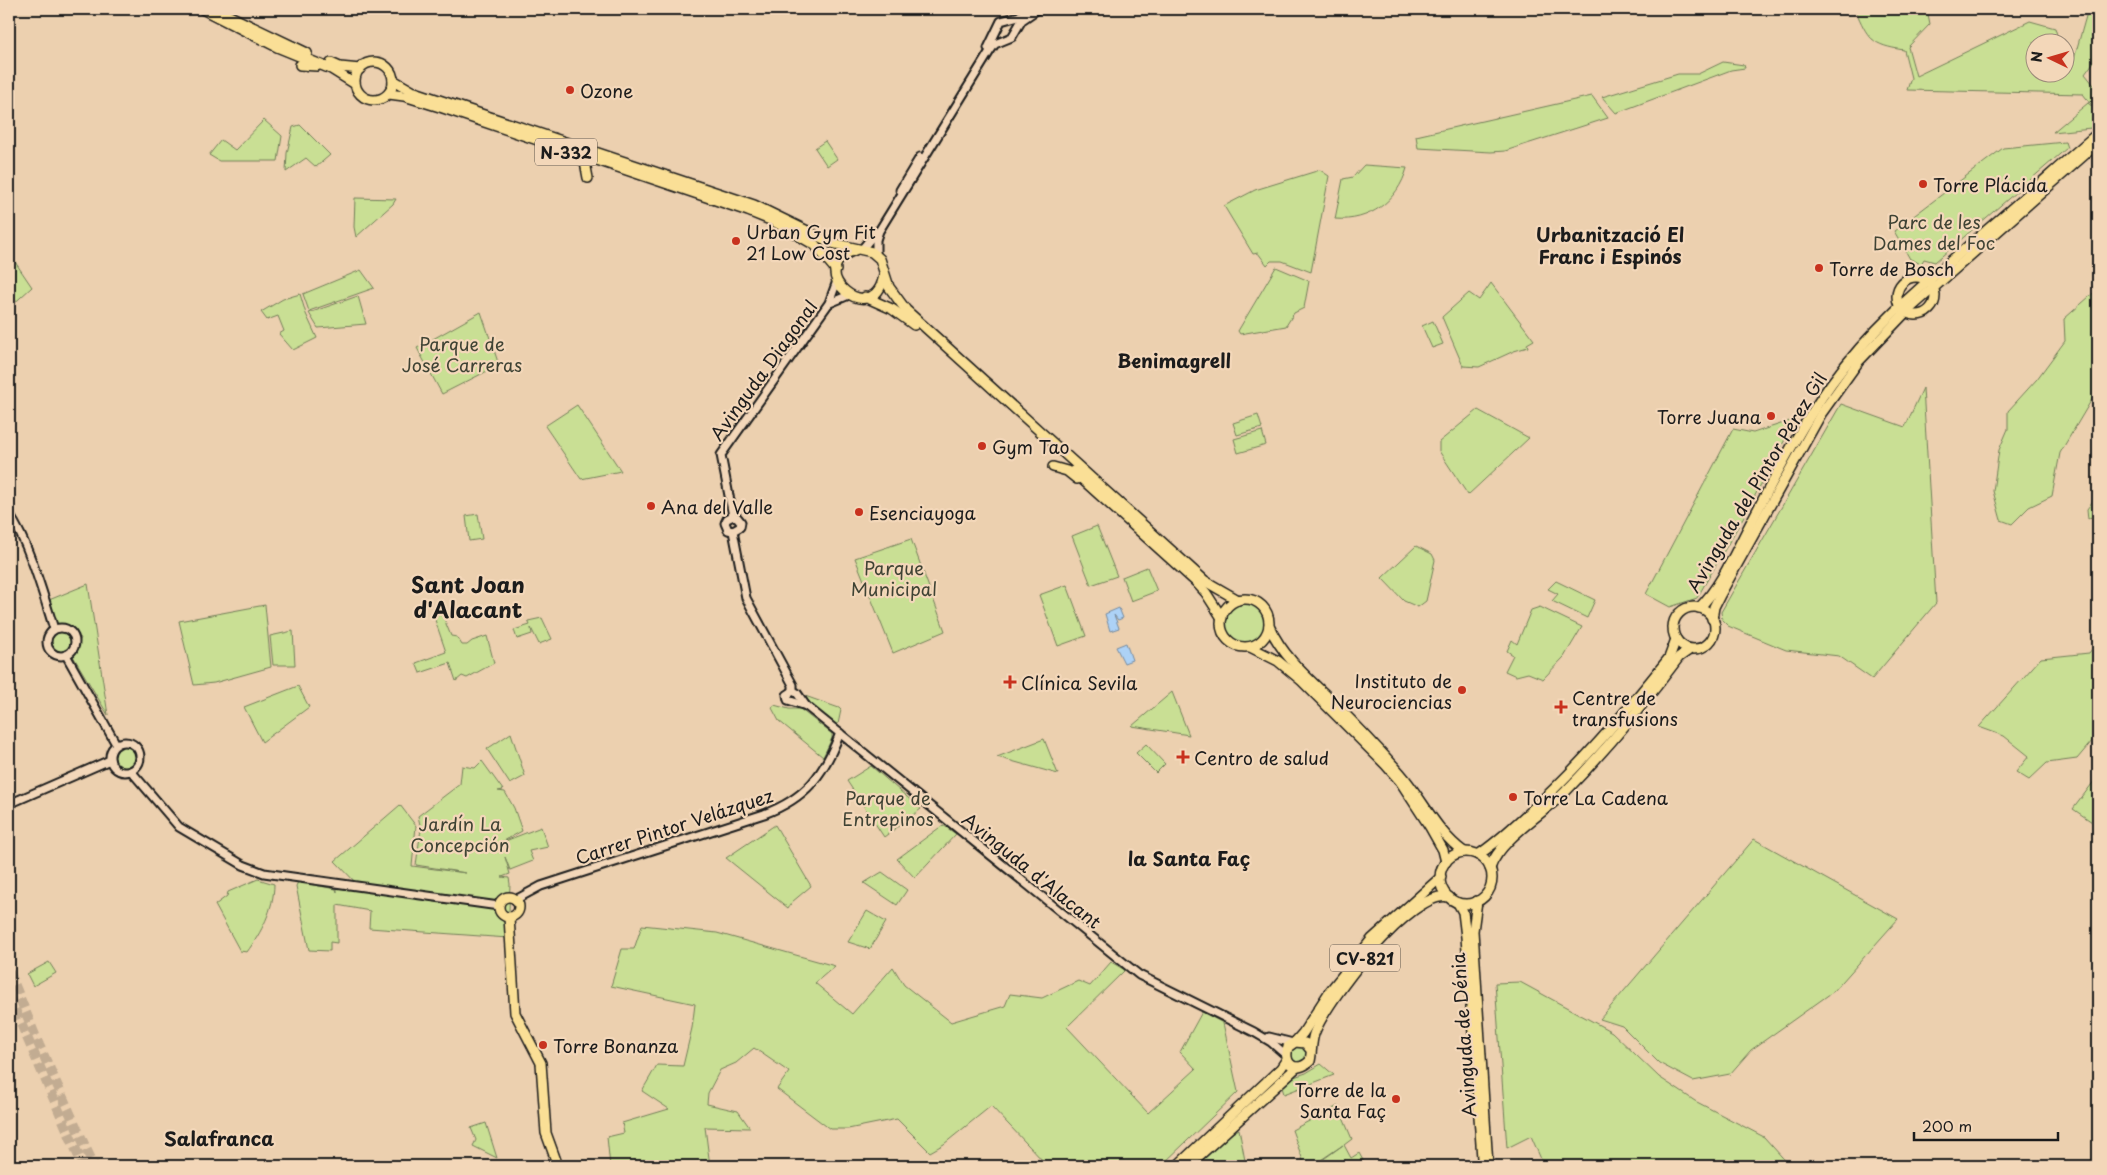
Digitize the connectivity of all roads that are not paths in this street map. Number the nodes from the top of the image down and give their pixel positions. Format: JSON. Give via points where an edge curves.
{"nodes":[{"id":1,"x":202,"y":9,"type":"edge"},
{"id":2,"x":215,"y":9,"type":"edge"},
{"id":3,"x":1030,"y":9,"type":"edge"},
{"id":4,"x":1038,"y":9,"type":"edge"},
{"id":5,"x":1008,"y":20,"type":"junction"},
{"id":6,"x":1016,"y":28,"type":"junction"},
{"id":7,"x":997,"y":31,"type":"junction"},
{"id":8,"x":1005,"y":39,"type":"junction"},
{"id":9,"x":300,"y":65,"type":"dead end"},
{"id":10,"x":323,"y":66,"type":"junction"},
{"id":11,"x":360,"y":69,"type":"junction"},
{"id":12,"x":393,"y":80,"type":"junction"},
{"id":13,"x":356,"y":84,"type":"junction"},
{"id":14,"x":389,"y":94,"type":"junction"},
{"id":15,"x":2098,"y":133,"type":"edge"},
{"id":16,"x":531,"y":137,"type":"junction"},
{"id":17,"x":2098,"y":143,"type":"edge"},
{"id":18,"x":606,"y":162,"type":"junction"},
{"id":19,"x":858,"y":249,"type":"junction"},
{"id":20,"x":876,"y":255,"type":"junction"},
{"id":21,"x":836,"y":270,"type":"junction"},
{"id":22,"x":884,"y":275,"type":"junction"},
{"id":23,"x":837,"y":280,"type":"junction"},
{"id":24,"x":1932,"y":284,"type":"junction"},
{"id":25,"x":849,"y":295,"type":"junction"},
{"id":26,"x":865,"y":297,"type":"junction"},
{"id":27,"x":829,"y":303,"type":"junction"},
{"id":28,"x":1903,"y":309,"type":"junction"},
{"id":29,"x":1052,"y":467,"type":"dead end"},
{"id":30,"x":1109,"y":503,"type":"junction"},
{"id":31,"x":9,"y":514,"type":"edge"},
{"id":32,"x":1238,"y":600,"type":"junction"},
{"id":33,"x":1699,"y":608,"type":"junction"},
{"id":34,"x":1222,"y":618,"type":"junction"},
{"id":35,"x":1712,"y":619,"type":"junction"},
{"id":36,"x":1269,"y":626,"type":"junction"},
{"id":37,"x":54,"y":629,"type":"junction"},
{"id":38,"x":1676,"y":639,"type":"junction"},
{"id":39,"x":1250,"y":647,"type":"junction"},
{"id":40,"x":1690,"y":650,"type":"junction"},
{"id":41,"x":66,"y":655,"type":"junction"},
{"id":42,"x":795,"y":697,"type":"joint"},
{"id":43,"x":840,"y":733,"type":"junction"},
{"id":44,"x":116,"y":744,"type":"junction"},
{"id":45,"x":110,"y":760,"type":"junction"},
{"id":46,"x":132,"y":771,"type":"junction"},
{"id":47,"x":9,"y":804,"type":"edge"},
{"id":48,"x":1464,"y":852,"type":"junction"},
{"id":49,"x":1478,"y":855,"type":"junction"},
{"id":50,"x":1446,"y":862,"type":"junction"},
{"id":51,"x":1490,"y":868,"type":"junction"},
{"id":52,"x":1440,"y":877,"type":"junction"},
{"id":53,"x":1449,"y":897,"type":"junction"},
{"id":54,"x":515,"y":900,"type":"junction"},
{"id":55,"x":1477,"y":901,"type":"junction"},
{"id":56,"x":1458,"y":902,"type":"junction"},
{"id":57,"x":499,"y":906,"type":"junction"},
{"id":58,"x":509,"y":917,"type":"junction"},
{"id":59,"x":1254,"y":1032,"type":"junction"},
{"id":60,"x":1294,"y":1042,"type":"junction"},
{"id":61,"x":1311,"y":1050,"type":"junction"},
{"id":62,"x":1286,"y":1057,"type":"junction"},
{"id":63,"x":1296,"y":1067,"type":"junction"},
{"id":64,"x":558,"y":1166,"type":"edge"},
{"id":65,"x":1177,"y":1166,"type":"edge"},
{"id":66,"x":1188,"y":1166,"type":"edge"},
{"id":67,"x":1482,"y":1166,"type":"edge"},
{"id":68,"x":1488,"y":1166,"type":"edge"}],
"edges":[{"from":1,"to":10,"type":"main road","via":[[270,44]]},
{"from":2,"to":11,"type":"main road","via":[[340,67]]},
{"from":3,"to":5,"type":"street"},
{"from":4,"to":6,"type":"street"},
{"from":5,"to":6,"type":"street"},
{"from":5,"to":7,"type":"street","via":[[999,24]]},
{"from":6,"to":8,"type":"street","via":[[1014,35]]},
{"from":7,"to":8,"type":"street"},
{"from":7,"to":19,"type":"street","via":[[877,230],[869,242]]},
{"from":8,"to":20,"type":"street","via":[[990,50],[879,231]]},
{"from":9,"to":10,"type":"main road"},
{"from":10,"to":13,"type":"main road"},
{"from":11,"to":12,"type":"main road","via":[[369,63],[382,63],[390,70]]},
{"from":11,"to":13,"type":"main road"},
{"from":12,"to":14,"type":"main road"},
{"from":12,"to":19,"type":"main road","via":[[412,91],[754,205],[832,243]]},
{"from":13,"to":14,"type":"main road","via":[[362,96],[369,100],[382,99]]},
{"from":14,"to":16,"type":"main road","via":[[412,98]]},
{"from":15,"to":24,"type":"main road","name":"Avinguda del Pintor Pérez Gil"},
{"from":16,"to":18,"type":"main road"},
{"from":16,"to":18,"type":"main road","number":"N-332","via":[[585,162],[588,178],[597,165]]},
{"from":17,"to":24,"type":"main road","name":"Avinguda del Pintor Pérez Gil"},
{"from":18,"to":21,"type":"main road","via":[[775,222],[815,245]]},
{"from":19,"to":20,"type":"main road"},
{"from":19,"to":21,"type":"main road","via":[[844,255]]},
{"from":20,"to":22,"type":"main road","via":[[883,264]]},
{"from":21,"to":23,"type":"main road"},
{"from":22,"to":26,"type":"main road","via":[[878,289]]},
{"from":22,"to":32,"type":"main road","via":[[898,302],[906,310],[1205,581]]},
{"from":23,"to":25,"type":"main road"},
{"from":23,"to":27,"type":"street","name":"Avinguda Diagonal"},
{"from":24,"to":28,"type":"main road","name":"Avinguda del Pintor Pérez Gil"},
{"from":24,"to":28,"type":"main road","via":[[1934,298],[1931,306],[1921,314]]},
{"from":24,"to":28,"type":"main road","via":[[1919,277],[1911,277],[1901,283],[1898,299]]},
{"from":25,"to":26,"type":"main road"},
{"from":25,"to":27,"type":"street","name":"Avinguda Diagonal"},
{"from":26,"to":30,"type":"main road","via":[[908,320]]},
{"from":27,"to":42,"type":"street","name":"Avinguda Diagonal","via":[[721,454],[732,516],[725,523],[728,530],[733,531],[746,598],[793,685]]},
{"from":28,"to":33,"type":"main road","name":"Avinguda del Pintor Pérez Gil","via":[[1862,344],[1822,397],[1796,438],[1730,562],[1709,598]]},
{"from":28,"to":35,"type":"main road","name":"Avinguda del Pintor Pérez Gil","via":[[1859,361],[1822,414],[1720,595]]},
{"from":29,"to":30,"type":"main road","via":[[1067,471]]},
{"from":30,"to":34,"type":"main road","via":[[1196,582]]},
{"from":31,"to":37,"type":"street","via":[[16,524]]},
{"from":32,"to":34,"type":"main road","via":[[1229,605]]},
{"from":32,"to":36,"type":"main road","via":[[1247,599],[1260,604],[1267,613]]},
{"from":33,"to":35,"type":"main road"},
{"from":33,"to":38,"type":"main road","via":[[1688,608],[1676,617],[1672,625]]},
{"from":34,"to":39,"type":"main road","via":[[1223,634],[1230,642],[1239,647]]},
{"from":35,"to":40,"type":"main road","via":[[1711,640],[1703,647]]},
{"from":36,"to":39,"type":"main road","via":[[1261,642]]},
{"from":36,"to":48,"type":"main road","via":[[1292,662],[1380,750],[1410,784],[1445,836]]},
{"from":37,"to":41,"type":"street","via":[[47,636],[49,650],[56,656]]},
{"from":37,"to":41,"type":"street","via":[[63,627],[73,635],[75,644]]},
{"from":38,"to":40,"type":"main road"},
{"from":38,"to":49,"type":"main road","via":[[1670,657],[1581,762],[1556,789]]},
{"from":39,"to":50,"type":"main road","via":[[1278,661],[1302,681],[1385,764],[1430,827]]},
{"from":40,"to":51,"type":"main road","via":[[1679,657],[1630,719],[1564,793],[1497,851]]},
{"from":41,"to":44,"type":"street"},
{"from":42,"to":43,"type":"street","name":"Avinguda d'Alacant"},
{"from":43,"to":54,"type":"street","name":"Carrer Pintor Velázquez","via":[[822,772],[784,806],[541,886]]},
{"from":43,"to":59,"type":"street","name":"Avinguda d'Alacant","via":[[1139,975]]},
{"from":44,"to":45,"type":"street"},
{"from":44,"to":46,"type":"street","via":[[127,742],[138,750],[138,764]]},
{"from":45,"to":46,"type":"street","via":[[119,771]]},
{"from":45,"to":47,"type":"street"},
{"from":46,"to":57,"type":"street","via":[[180,827],[264,874]]},
{"from":48,"to":49,"type":"main road"},
{"from":48,"to":50,"type":"main road"},
{"from":49,"to":51,"type":"main road"},
{"from":50,"to":52,"type":"main road","number":"CV-821"},
{"from":51,"to":55,"type":"main road","via":[[1490,887]]},
{"from":52,"to":53,"type":"main road"},
{"from":52,"to":60,"type":"main road","number":"CV-821","via":[[1372,939]]},
{"from":53,"to":56,"type":"main road"},
{"from":53,"to":61,"type":"main road","number":"CV-821","via":[[1431,899],[1370,951],[1334,997],[1314,1035]]},
{"from":54,"to":57,"type":"main road","via":[[505,897]]},
{"from":54,"to":58,"type":"main road","via":[[519,904],[518,910]]},
{"from":55,"to":56,"type":"main road"},
{"from":55,"to":68,"type":"main road","name":"Avinguda de Dénia","via":[[1473,931]]},
{"from":56,"to":67,"type":"main road","name":"Avinguda de Dénia","via":[[1463,912],[1466,937]]},
{"from":57,"to":58,"type":"main road","via":[[501,913]]},
{"from":58,"to":64,"type":"main road","via":[[515,1013],[541,1063],[546,1134]]},
{"from":59,"to":60,"type":"street","name":"Avinguda d'Alacant"},
{"from":59,"to":62,"type":"street","name":"Avinguda d'Alacant","via":[[1271,1042]]},
{"from":60,"to":61,"type":"main road","via":[[1305,1043]]},
{"from":60,"to":62,"type":"main road","number":"CV-821","via":[[1288,1047]]},
{"from":61,"to":63,"type":"main road","number":"CV-821","via":[[1310,1061],[1304,1067]]},
{"from":62,"to":63,"type":"main road"},
{"from":62,"to":65,"type":"main road","number":"CV-821","via":[[1281,1068]]},
{"from":63,"to":66,"type":"main road","number":"CV-821"}]}
